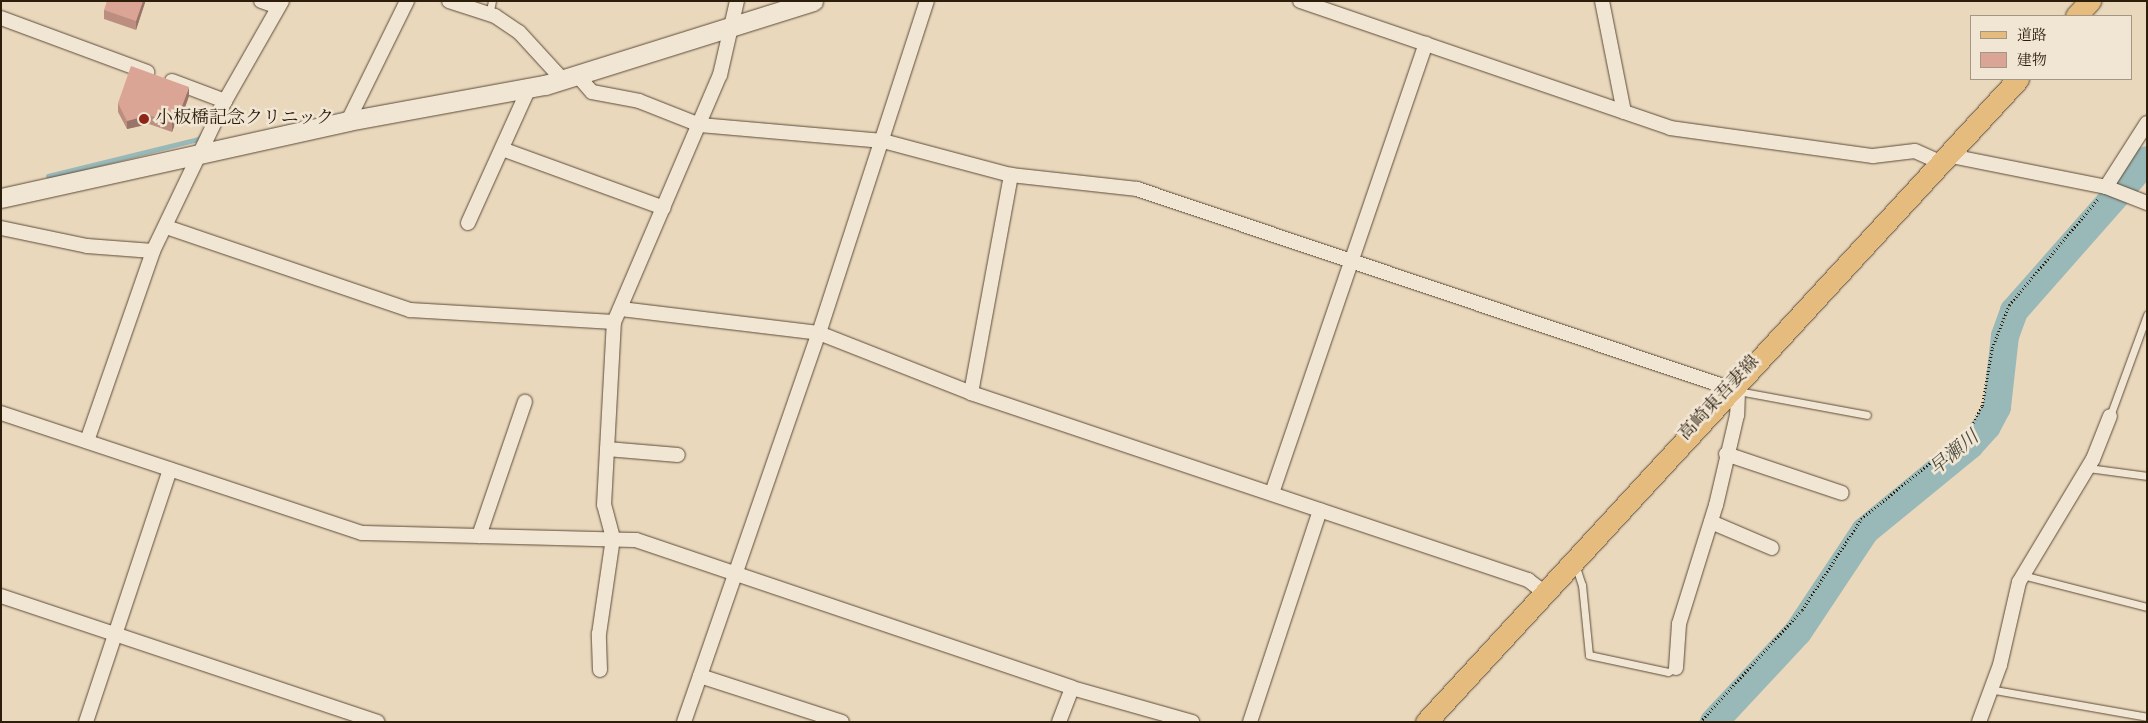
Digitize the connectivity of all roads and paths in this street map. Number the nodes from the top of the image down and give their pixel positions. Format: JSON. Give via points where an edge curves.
{"nodes":[{"id":1,"x":262,"y":1,"type":"edge"},
{"id":2,"x":407,"y":1,"type":"edge"},
{"id":3,"x":449,"y":1,"type":"edge"},
{"id":4,"x":737,"y":1,"type":"edge"},
{"id":5,"x":813,"y":1,"type":"edge"},
{"id":6,"x":927,"y":1,"type":"edge"},
{"id":7,"x":1300,"y":1,"type":"edge"},
{"id":8,"x":1602,"y":1,"type":"edge"},
{"id":9,"x":2090,"y":1,"type":"edge"},
{"id":10,"x":280,"y":4,"type":"edge"},
{"id":11,"x":491,"y":8,"type":"edge"},
{"id":12,"x":2077,"y":15,"type":"edge"},
{"id":13,"x":1,"y":18,"type":"edge"},
{"id":14,"x":730,"y":28,"type":"junction"},
{"id":15,"x":1426,"y":44,"type":"junction"},
{"id":16,"x":570,"y":78,"type":"junction"},
{"id":17,"x":2017,"y":80,"type":"edge"},
{"id":18,"x":529,"y":88,"type":"junction"},
{"id":19,"x":225,"y":101,"type":"junction"},
{"id":20,"x":1624,"y":112,"type":"junction"},
{"id":21,"x":348,"y":121,"type":"junction"},
{"id":22,"x":2147,"y":123,"type":"edge"},
{"id":23,"x":700,"y":125,"type":"junction"},
{"id":24,"x":883,"y":141,"type":"junction"},
{"id":25,"x":502,"y":149,"type":"junction"},
{"id":26,"x":199,"y":154,"type":"junction"},
{"id":27,"x":1943,"y":158,"type":"junction"},
{"id":28,"x":1011,"y":175,"type":"junction"},
{"id":29,"x":2106,"y":191,"type":"junction"},
{"id":30,"x":1,"y":198,"type":"edge"},
{"id":31,"x":2143,"y":201,"type":"edge"},
{"id":32,"x":664,"y":208,"type":"junction"},
{"id":33,"x":468,"y":224,"type":"dead end"},
{"id":34,"x":166,"y":227,"type":"junction"},
{"id":35,"x":1,"y":228,"type":"edge"},
{"id":36,"x":153,"y":251,"type":"junction"},
{"id":37,"x":1353,"y":261,"type":"junction"},
{"id":38,"x":621,"y":309,"type":"junction"},
{"id":39,"x":2147,"y":315,"type":"edge"},
{"id":40,"x":614,"y":322,"type":"junction"},
{"id":41,"x":819,"y":333,"type":"junction"},
{"id":42,"x":1734,"y":389,"type":"junction"},
{"id":43,"x":971,"y":393,"type":"junction"},
{"id":44,"x":525,"y":402,"type":"dead end"},
{"id":45,"x":1,"y":413,"type":"edge"},
{"id":46,"x":1867,"y":415,"type":"dead end"},
{"id":47,"x":2110,"y":416,"type":"joint"},
{"id":48,"x":87,"y":441,"type":"junction"},
{"id":49,"x":607,"y":449,"type":"junction"},
{"id":50,"x":1726,"y":454,"type":"junction"},
{"id":51,"x":678,"y":455,"type":"dead end"},
{"id":52,"x":2088,"y":468,"type":"junction"},
{"id":53,"x":170,"y":470,"type":"junction"},
{"id":54,"x":2147,"y":476,"type":"edge"},
{"id":55,"x":1842,"y":493,"type":"dead end"},
{"id":56,"x":1272,"y":494,"type":"junction"},
{"id":57,"x":1320,"y":510,"type":"junction"},
{"id":58,"x":1711,"y":522,"type":"junction"},
{"id":59,"x":479,"y":536,"type":"junction"},
{"id":60,"x":613,"y":538,"type":"junction"},
{"id":61,"x":1772,"y":548,"type":"dead end"},
{"id":62,"x":1573,"y":559,"type":"junction"},
{"id":63,"x":737,"y":572,"type":"junction"},
{"id":64,"x":2026,"y":576,"type":"junction"},
{"id":65,"x":1544,"y":592,"type":"junction"},
{"id":66,"x":1,"y":596,"type":"edge"},
{"id":67,"x":2147,"y":606,"type":"edge"},
{"id":68,"x":116,"y":634,"type":"junction"},
{"id":69,"x":1676,"y":668,"type":"joint"},
{"id":70,"x":600,"y":670,"type":"dead end"},
{"id":71,"x":700,"y":676,"type":"junction"},
{"id":72,"x":1072,"y":688,"type":"junction"},
{"id":73,"x":1989,"y":689,"type":"junction"},
{"id":74,"x":2147,"y":717,"type":"edge"},
{"id":75,"x":86,"y":722,"type":"edge"},
{"id":76,"x":377,"y":722,"type":"edge"},
{"id":77,"x":684,"y":722,"type":"edge"},
{"id":78,"x":842,"y":722,"type":"edge"},
{"id":79,"x":1059,"y":722,"type":"edge"},
{"id":80,"x":1192,"y":722,"type":"edge"},
{"id":81,"x":1250,"y":722,"type":"edge"},
{"id":82,"x":1426,"y":722,"type":"edge"},
{"id":83,"x":1700,"y":722,"type":"edge"},
{"id":84,"x":1979,"y":722,"type":"edge"}],
"edges":[{"from":1,"to":10,"type":"street"},
{"from":2,"to":21,"type":"street"},
{"from":3,"to":11,"type":"street"},
{"from":4,"to":14,"type":"street"},
{"from":5,"to":14,"type":"street"},
{"from":6,"to":24,"type":"street"},
{"from":7,"to":15,"type":"street"},
{"from":8,"to":20,"type":"street"},
{"from":9,"to":12,"type":"main road"},
{"from":10,"to":19,"type":"street"},
{"from":11,"to":16,"type":"street"},
{"from":13,"to":19,"type":"street"},
{"from":14,"to":16,"type":"street"},
{"from":14,"to":23,"type":"street","via":[[720,76]]},
{"from":15,"to":20,"type":"street"},
{"from":15,"to":37,"type":"street"},
{"from":16,"to":18,"type":"street"},
{"from":16,"to":23,"type":"street","via":[[592,92],[639,101]]},
{"from":17,"to":27,"type":"main road","name":"高崎東吾妻線"},
{"from":18,"to":21,"type":"street"},
{"from":18,"to":25,"type":"street"},
{"from":19,"to":26,"type":"street"},
{"from":20,"to":27,"type":"street","via":[[1702,134],[1874,156],[1914,151]]},
{"from":21,"to":26,"type":"street"},
{"from":22,"to":29,"type":"street"},
{"from":23,"to":24,"type":"street"},
{"from":23,"to":32,"type":"street"},
{"from":24,"to":28,"type":"street"},
{"from":24,"to":41,"type":"street"},
{"from":25,"to":32,"type":"street"},
{"from":25,"to":33,"type":"street"},
{"from":26,"to":30,"type":"street"},
{"from":26,"to":34,"type":"street"},
{"from":27,"to":29,"type":"street"},
{"from":27,"to":42,"type":"main road","name":"高崎東吾妻線"},
{"from":28,"to":37,"type":"street","via":[[1137,189]]},
{"from":28,"to":43,"type":"street"},
{"from":29,"to":31,"type":"street"},
{"from":29,"to":83,"type":"path","via":[[2009,305],[1992,348],[1982,406],[1968,432],[1861,519],[1802,610]]},
{"from":32,"to":38,"type":"street"},
{"from":34,"to":36,"type":"street"},
{"from":34,"to":40,"type":"street","via":[[410,310]]},
{"from":35,"to":36,"type":"street","via":[[87,246]]},
{"from":36,"to":48,"type":"street"},
{"from":37,"to":42,"type":"street"},
{"from":37,"to":56,"type":"street"},
{"from":38,"to":40,"type":"street"},
{"from":38,"to":41,"type":"street"},
{"from":39,"to":47,"type":"lane"},
{"from":40,"to":49,"type":"street"},
{"from":41,"to":43,"type":"street"},
{"from":41,"to":63,"type":"street"},
{"from":42,"to":46,"type":"lane"},
{"from":42,"to":50,"type":"street"},
{"from":42,"to":62,"type":"main road","name":"高崎東吾妻線"},
{"from":43,"to":56,"type":"street"},
{"from":44,"to":59,"type":"street"},
{"from":45,"to":48,"type":"street"},
{"from":47,"to":52,"type":"street"},
{"from":48,"to":53,"type":"street"},
{"from":49,"to":51,"type":"street"},
{"from":49,"to":60,"type":"street","via":[[604,505]]},
{"from":50,"to":55,"type":"street"},
{"from":50,"to":58,"type":"street"},
{"from":52,"to":54,"type":"lane"},
{"from":52,"to":64,"type":"street"},
{"from":53,"to":59,"type":"street","via":[[362,533]]},
{"from":53,"to":68,"type":"street"},
{"from":56,"to":57,"type":"street"},
{"from":57,"to":65,"type":"street","via":[[1528,580]]},
{"from":57,"to":81,"type":"street"},
{"from":58,"to":61,"type":"street"},
{"from":58,"to":69,"type":"street","via":[[1678,624]]},
{"from":59,"to":60,"type":"street","via":[[576,541]]},
{"from":60,"to":63,"type":"street","via":[[636,540]]},
{"from":60,"to":70,"type":"street","via":[[599,634]]},
{"from":62,"to":65,"type":"main road","name":"高崎東吾妻線"},
{"from":62,"to":69,"type":"lane","via":[[1582,585],[1589,655],[1668,672]]},
{"from":63,"to":71,"type":"street"},
{"from":63,"to":72,"type":"street"},
{"from":64,"to":67,"type":"lane"},
{"from":64,"to":73,"type":"street","via":[[2019,582],[2000,665]]},
{"from":65,"to":82,"type":"main road","name":"高崎東吾妻線"},
{"from":66,"to":68,"type":"street"},
{"from":68,"to":75,"type":"street"},
{"from":68,"to":76,"type":"street"},
{"from":71,"to":77,"type":"street"},
{"from":71,"to":78,"type":"street"},
{"from":72,"to":79,"type":"street"},
{"from":72,"to":80,"type":"street"},
{"from":73,"to":74,"type":"lane"},
{"from":73,"to":84,"type":"street"}]}
